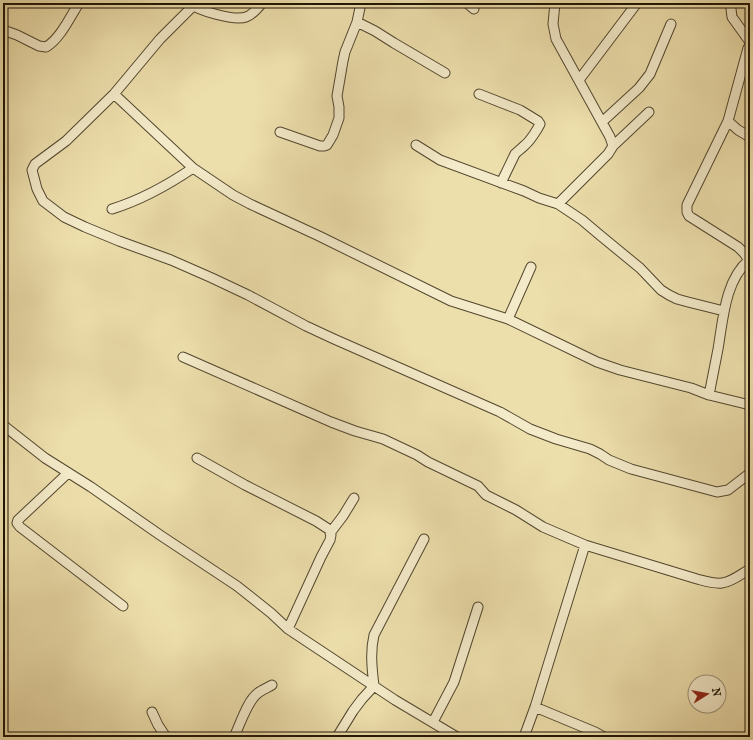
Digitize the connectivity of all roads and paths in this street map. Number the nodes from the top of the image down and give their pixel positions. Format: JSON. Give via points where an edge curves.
{"nodes":[{"id":1,"x":79,"y":3,"type":"edge"},
{"id":2,"x":262,"y":3,"type":"edge"},
{"id":3,"x":361,"y":3,"type":"edge"},
{"id":4,"x":555,"y":3,"type":"edge"},
{"id":5,"x":637,"y":3,"type":"edge"},
{"id":6,"x":191,"y":4,"type":"edge"},
{"id":7,"x":730,"y":9,"type":"dead end"},
{"id":8,"x":357,"y":22,"type":"junction"},
{"id":9,"x":670,"y":24,"type":"dead end"},
{"id":10,"x":3,"y":30,"type":"edge"},
{"id":11,"x":750,"y":42,"type":"edge"},
{"id":12,"x":750,"y":45,"type":"edge"},
{"id":13,"x":445,"y":73,"type":"dead end"},
{"id":14,"x":579,"y":80,"type":"junction"},
{"id":15,"x":114,"y":94,"type":"junction"},
{"id":16,"x":479,"y":94,"type":"dead end"},
{"id":17,"x":649,"y":112,"type":"dead end"},
{"id":18,"x":728,"y":121,"type":"junction"},
{"id":19,"x":602,"y":122,"type":"junction"},
{"id":20,"x":280,"y":132,"type":"dead end"},
{"id":21,"x":750,"y":137,"type":"edge"},
{"id":22,"x":416,"y":145,"type":"dead end"},
{"id":23,"x":612,"y":146,"type":"junction"},
{"id":24,"x":193,"y":168,"type":"junction"},
{"id":25,"x":501,"y":183,"type":"junction"},
{"id":26,"x":558,"y":204,"type":"junction"},
{"id":27,"x":112,"y":209,"type":"dead end"},
{"id":28,"x":749,"y":261,"type":"edge"},
{"id":29,"x":532,"y":267,"type":"dead end"},
{"id":30,"x":724,"y":311,"type":"junction"},
{"id":31,"x":508,"y":320,"type":"junction"},
{"id":32,"x":183,"y":357,"type":"dead end"},
{"id":33,"x":709,"y":395,"type":"junction"},
{"id":34,"x":750,"y":405,"type":"edge"},
{"id":35,"x":3,"y":425,"type":"edge"},
{"id":36,"x":197,"y":458,"type":"dead end"},
{"id":37,"x":68,"y":473,"type":"junction"},
{"id":38,"x":750,"y":473,"type":"edge"},
{"id":39,"x":354,"y":498,"type":"dead end"},
{"id":40,"x":330,"y":533,"type":"junction"},
{"id":41,"x":424,"y":539,"type":"dead end"},
{"id":42,"x":585,"y":545,"type":"junction"},
{"id":43,"x":750,"y":568,"type":"edge"},
{"id":44,"x":122,"y":606,"type":"dead end"},
{"id":45,"x":478,"y":607,"type":"dead end"},
{"id":46,"x":288,"y":629,"type":"junction"},
{"id":47,"x":272,"y":686,"type":"dead end"},
{"id":48,"x":374,"y":686,"type":"junction"},
{"id":49,"x":535,"y":707,"type":"junction"},
{"id":50,"x":152,"y":712,"type":"dead end"},
{"id":51,"x":433,"y":722,"type":"junction"},
{"id":52,"x":454,"y":736,"type":"edge"},
{"id":53,"x":166,"y":737,"type":"edge"},
{"id":54,"x":234,"y":737,"type":"edge"},
{"id":55,"x":337,"y":737,"type":"edge"},
{"id":56,"x":524,"y":737,"type":"edge"},
{"id":57,"x":604,"y":737,"type":"edge"}],
"edges":[{"from":1,"to":10,"type":"street","via":[[66,25],[46,47],[38,46]]},
{"from":2,"to":6,"type":"street","via":[[247,17],[239,18],[215,14]]},
{"from":3,"to":8,"type":"street"},
{"from":4,"to":14,"type":"street","via":[[553,24],[556,39]]},
{"from":5,"to":14,"type":"street"},
{"from":6,"to":15,"type":"street"},
{"from":7,"to":11,"type":"street","via":[[732,17]]},
{"from":8,"to":13,"type":"street"},
{"from":8,"to":20,"type":"street","via":[[343,61],[337,96],[339,118],[327,145],[320,146]]},
{"from":9,"to":19,"type":"street","via":[[650,74],[639,88]]},
{"from":12,"to":18,"type":"street"},
{"from":14,"to":19,"type":"street"},
{"from":15,"to":24,"type":"street"},
{"from":15,"to":38,"type":"street","via":[[66,141],[35,164],[32,170],[43,201],[64,216],[84,227],[212,278],[306,326],[500,412],[530,429],[590,449],[632,469],[717,492],[728,490]]},
{"from":16,"to":25,"type":"street","via":[[520,110],[540,124],[515,154]]},
{"from":17,"to":23,"type":"street"},
{"from":18,"to":21,"type":"street"},
{"from":18,"to":28,"type":"street","via":[[687,205],[687,212],[738,247]]},
{"from":19,"to":23,"type":"street"},
{"from":22,"to":25,"type":"street","via":[[440,160]]},
{"from":23,"to":26,"type":"street","via":[[608,154]]},
{"from":24,"to":27,"type":"street","via":[[153,192]]},
{"from":24,"to":31,"type":"street","via":[[250,204],[451,301]]},
{"from":25,"to":26,"type":"street"},
{"from":26,"to":30,"type":"street","via":[[582,220],[640,268],[661,290],[677,299]]},
{"from":28,"to":30,"type":"street","via":[[736,276]]},
{"from":29,"to":31,"type":"street"},
{"from":30,"to":33,"type":"street"},
{"from":31,"to":33,"type":"street","via":[[597,362]]},
{"from":32,"to":42,"type":"street","via":[[331,422],[384,439],[417,454],[478,486],[486,494],[544,527]]},
{"from":33,"to":34,"type":"street"},
{"from":35,"to":37,"type":"street"},
{"from":36,"to":40,"type":"street","via":[[316,521],[330,530]]},
{"from":37,"to":44,"type":"street","via":[[27,510],[17,523]]},
{"from":37,"to":46,"type":"street","via":[[237,586]]},
{"from":39,"to":40,"type":"street"},
{"from":40,"to":46,"type":"street","via":[[330,540]]},
{"from":41,"to":48,"type":"street","via":[[374,635]]},
{"from":42,"to":43,"type":"street","via":[[714,582],[722,583],[734,579]]},
{"from":42,"to":49,"type":"street"},
{"from":45,"to":51,"type":"street","via":[[454,682]]},
{"from":46,"to":48,"type":"street"},
{"from":47,"to":54,"type":"street","via":[[253,697]]},
{"from":48,"to":51,"type":"street"},
{"from":48,"to":55,"type":"street","via":[[353,710]]},
{"from":49,"to":56,"type":"street"},
{"from":49,"to":57,"type":"street"},
{"from":50,"to":53,"type":"street"},
{"from":51,"to":52,"type":"street"}]}
